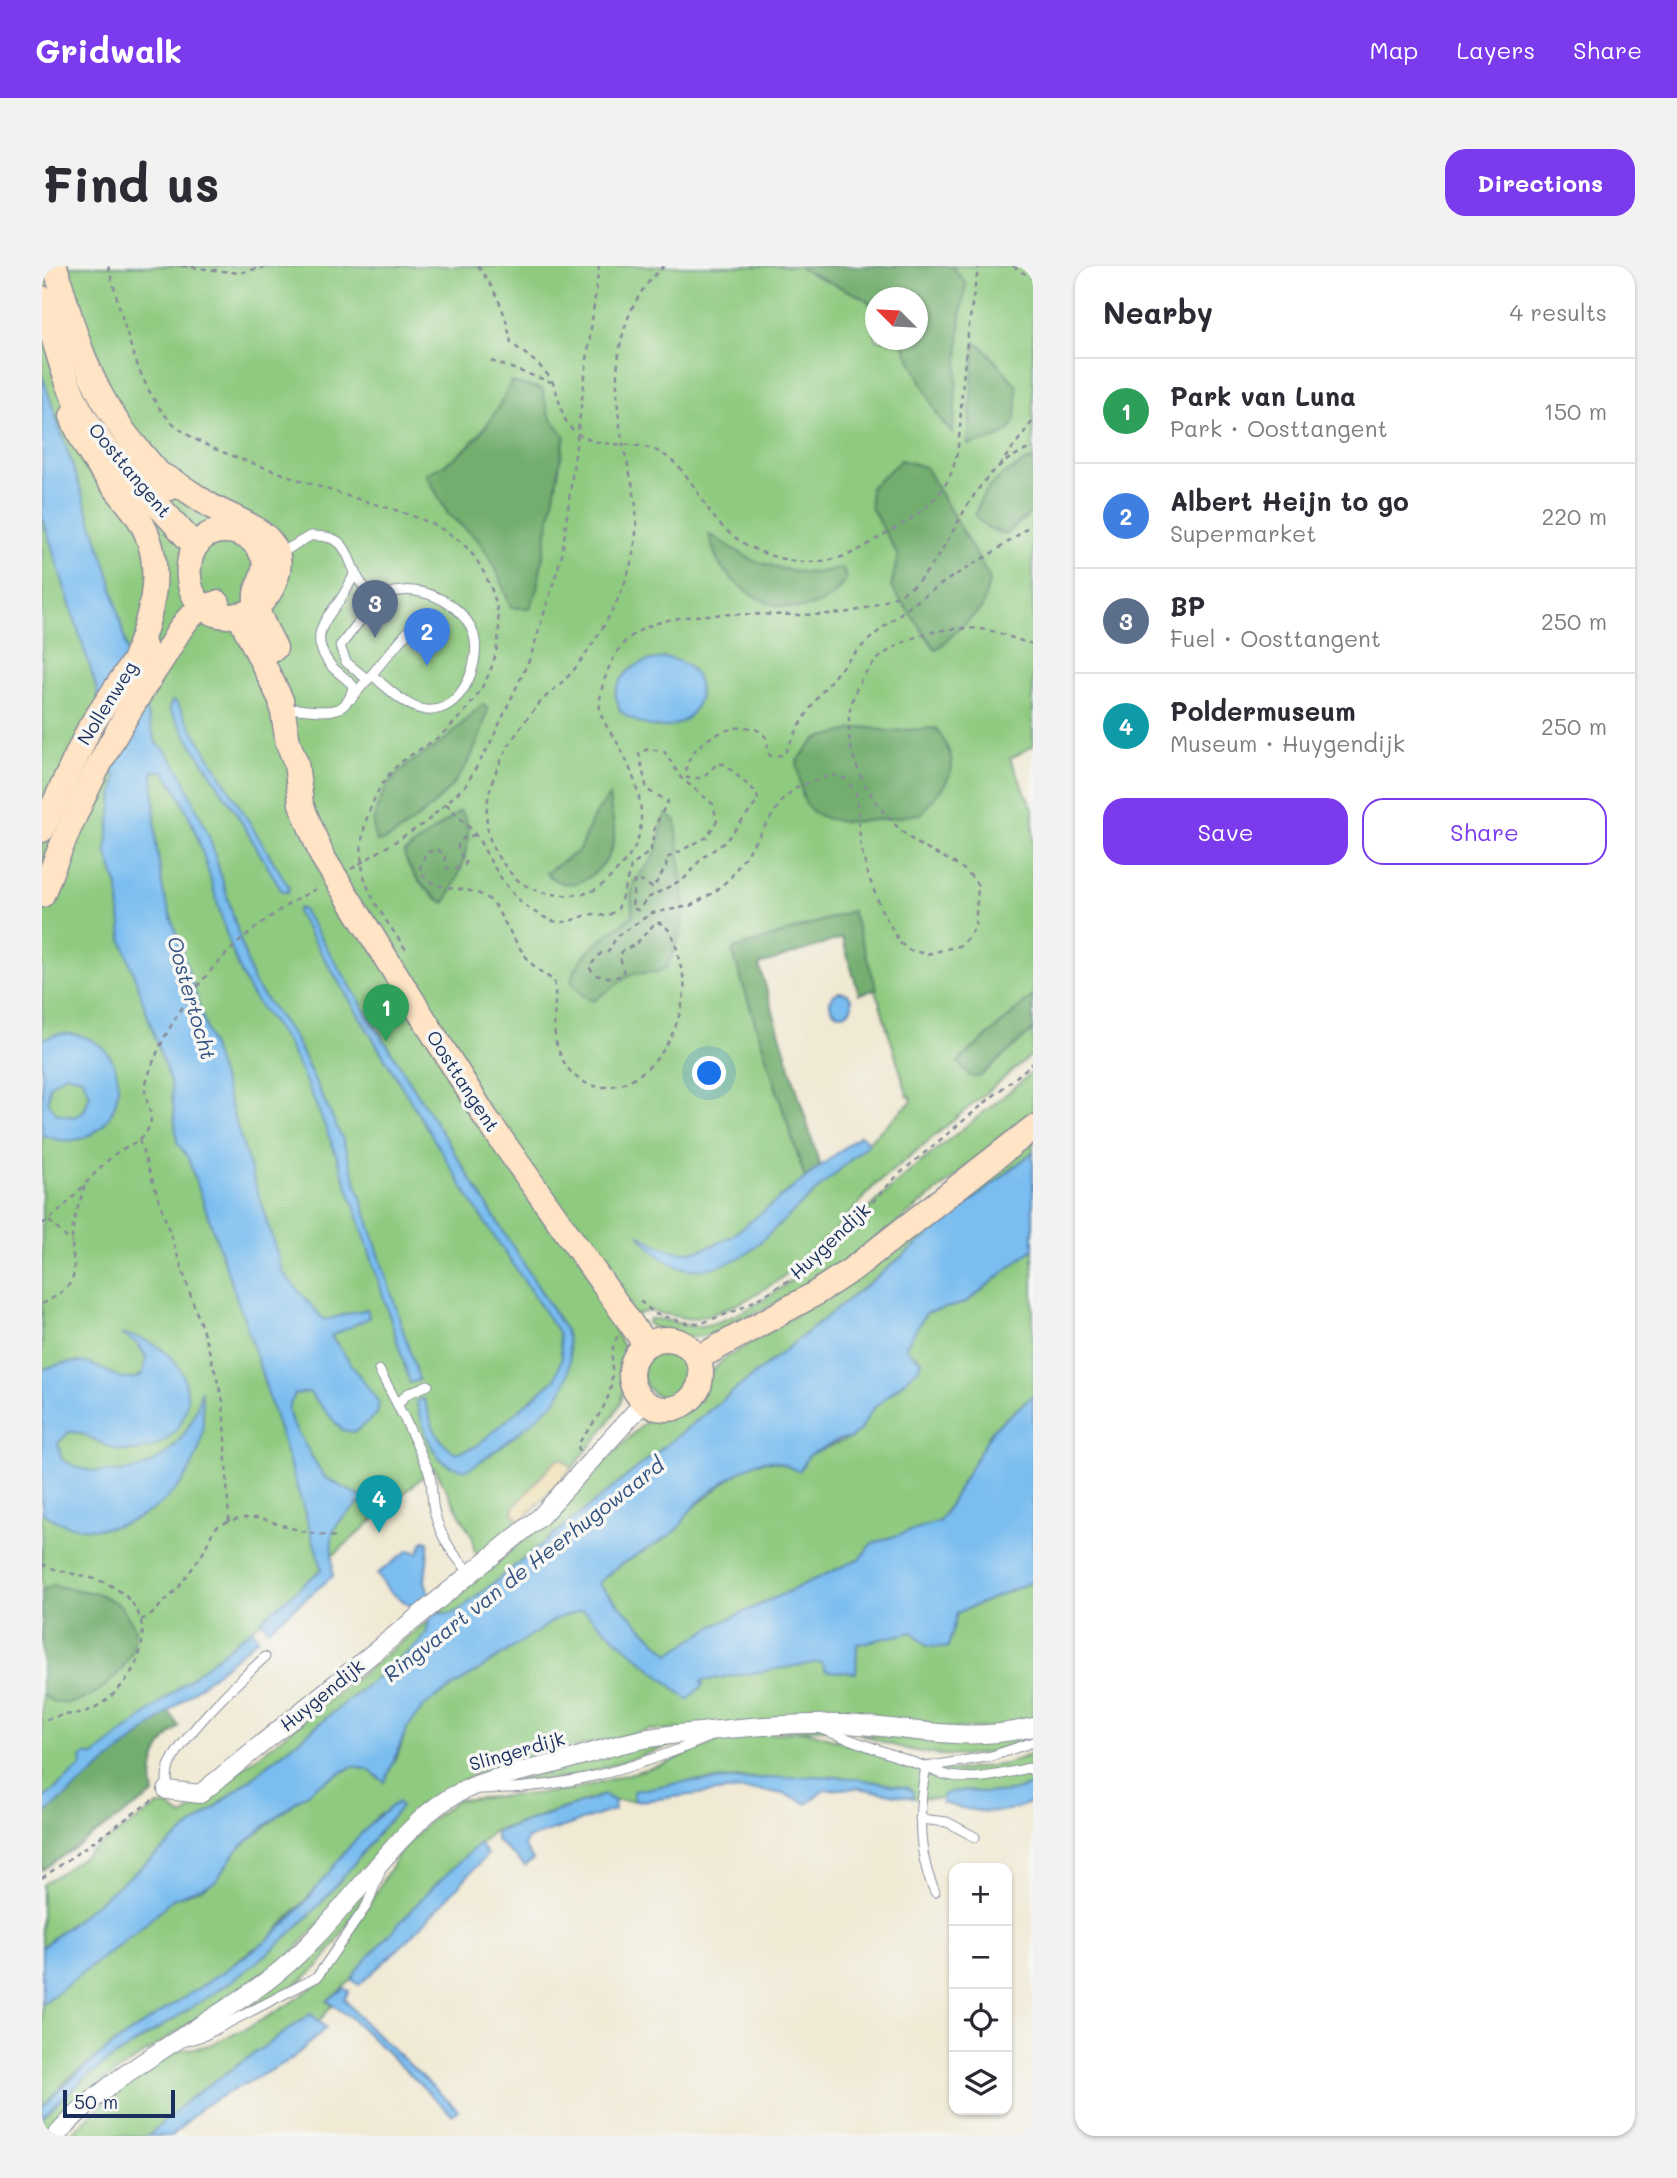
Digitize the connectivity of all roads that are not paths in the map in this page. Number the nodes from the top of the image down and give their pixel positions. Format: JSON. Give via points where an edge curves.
{"nodes":[{"id":1,"x":55,"y":266,"type":"edge"},
{"id":2,"x":42,"y":298,"type":"edge"},
{"id":3,"x":71,"y":389,"type":"junction"},
{"id":4,"x":232,"y":524,"type":"junction"},
{"id":5,"x":195,"y":547,"type":"junction"},
{"id":6,"x":277,"y":557,"type":"junction"},
{"id":7,"x":356,"y":571,"type":"junction"},
{"id":8,"x":377,"y":599,"type":"junction"},
{"id":9,"x":201,"y":602,"type":"junction"},
{"id":10,"x":251,"y":604,"type":"junction"},
{"id":11,"x":430,"y":638,"type":"dead end"},
{"id":12,"x":135,"y":658,"type":"junction"},
{"id":13,"x":370,"y":677,"type":"junction"},
{"id":14,"x":351,"y":699,"type":"junction"},
{"id":15,"x":297,"y":709,"type":"junction"},
{"id":16,"x":296,"y":763,"type":"junction"},
{"id":17,"x":42,"y":830,"type":"edge"},
{"id":18,"x":42,"y":895,"type":"edge"},
{"id":19,"x":1033,"y":1128,"type":"edge"},
{"id":20,"x":639,"y":1335,"type":"junction"},
{"id":21,"x":698,"y":1358,"type":"junction"},
{"id":22,"x":379,"y":1370,"type":"dead end"},
{"id":23,"x":428,"y":1385,"type":"dead end"},
{"id":24,"x":644,"y":1402,"type":"junction"},
{"id":25,"x":398,"y":1404,"type":"junction"},
{"id":26,"x":472,"y":1574,"type":"junction"},
{"id":27,"x":265,"y":1657,"type":"dead end"},
{"id":28,"x":810,"y":1724,"type":"junction"},
{"id":29,"x":1033,"y":1727,"type":"edge"},
{"id":30,"x":723,"y":1731,"type":"junction"},
{"id":31,"x":1033,"y":1742,"type":"edge"},
{"id":32,"x":926,"y":1767,"type":"junction"},
{"id":33,"x":1031,"y":1768,"type":"edge"},
{"id":34,"x":461,"y":1789,"type":"junction"},
{"id":35,"x":167,"y":1790,"type":"joint"},
{"id":36,"x":920,"y":1819,"type":"junction"},
{"id":37,"x":975,"y":1837,"type":"dead end"},
{"id":38,"x":386,"y":1857,"type":"junction"},
{"id":39,"x":935,"y":1892,"type":"dead end"},
{"id":40,"x":167,"y":2047,"type":"junction"},
{"id":41,"x":57,"y":2136,"type":"edge"}],
"edges":[{"from":1,"to":4,"type":"main road","name":"Oosttangent","via":[[80,348],[119,425],[183,499]]},
{"from":2,"to":3,"type":"main road","name":"Oosttangent"},
{"from":3,"to":5,"type":"main road","name":"Oosttangent","via":[[84,417],[111,453]]},
{"from":3,"to":12,"type":"main road","name":"Oosttangent","via":[[67,404],[83,445],[135,512],[151,548],[155,601]]},
{"from":4,"to":5,"type":"main road"},
{"from":4,"to":6,"type":"main road","via":[[261,530]]},
{"from":4,"to":10,"type":"main road","via":[[262,552],[265,573]]},
{"from":5,"to":9,"type":"main road","via":[[188,568]]},
{"from":6,"to":7,"type":"lane","via":[[299,539],[321,536],[337,540],[349,552]]},
{"from":6,"to":10,"type":"main road","via":[[273,586]]},
{"from":7,"to":8,"type":"lane"},
{"from":7,"to":14,"type":"lane","via":[[318,636],[331,666],[353,686]]},
{"from":8,"to":13,"type":"lane","via":[[340,646],[346,662]]},
{"from":8,"to":13,"type":"lane","via":[[396,589],[425,591],[456,611],[475,640],[474,666],[455,700],[426,710]]},
{"from":9,"to":10,"type":"main road"},
{"from":9,"to":12,"type":"main road","name":"Nollenweg"},
{"from":9,"to":18,"type":"main road","name":"Nollenweg","via":[[100,758]]},
{"from":10,"to":15,"type":"main road","name":"Oosttangent","via":[[283,663]]},
{"from":10,"to":16,"type":"main road","name":"Oosttangent"},
{"from":11,"to":13,"type":"lane","via":[[409,630]]},
{"from":12,"to":17,"type":"main road","name":"Nollenweg","via":[[90,727]]},
{"from":13,"to":14,"type":"lane"},
{"from":14,"to":15,"type":"lane","via":[[333,710]]},
{"from":15,"to":16,"type":"main road","name":"Oosttangent"},
{"from":16,"to":20,"type":"main road","name":"Oosttangent","via":[[306,822],[335,879],[486,1118]]},
{"from":19,"to":21,"type":"main road","name":"Huygendijk","via":[[854,1268]]},
{"from":20,"to":21,"type":"main road","via":[[675,1339]]},
{"from":20,"to":24,"type":"main road","via":[[631,1378]]},
{"from":21,"to":24,"type":"main road","via":[[702,1379],[684,1405],[664,1409]]},
{"from":22,"to":25,"type":"lane"},
{"from":23,"to":25,"type":"lane","via":[[407,1394]]},
{"from":24,"to":26,"type":"street","name":"Huygendijk","via":[[540,1517]]},
{"from":25,"to":26,"type":"lane","via":[[430,1475],[442,1536]]},
{"from":26,"to":35,"type":"street","name":"Huygendijk","via":[[200,1794]]},
{"from":27,"to":35,"type":"lane","via":[[233,1686],[175,1755],[167,1773]]},
{"from":28,"to":29,"type":"street","name":"Slingerdijk","via":[[968,1737]]},
{"from":28,"to":30,"type":"street","name":"Slingerdijk"},
{"from":28,"to":32,"type":"lane"},
{"from":30,"to":34,"type":"street","name":"Slingerdijk","via":[[617,1744]]},
{"from":30,"to":34,"type":"lane","via":[[590,1779],[517,1789]]},
{"from":31,"to":32,"type":"lane","via":[[992,1756]]},
{"from":32,"to":33,"type":"lane","via":[[966,1779]]},
{"from":32,"to":36,"type":"lane"},
{"from":34,"to":38,"type":"street","name":"Slingerdijk","via":[[427,1814]]},
{"from":36,"to":37,"type":"lane","via":[[947,1822]]},
{"from":36,"to":39,"type":"lane","via":[[927,1875]]},
{"from":38,"to":40,"type":"street","name":"Slingerdijk","via":[[305,1950],[267,1981]]},
{"from":38,"to":40,"type":"lane","via":[[367,1905],[317,1977],[204,2036]]},
{"from":40,"to":41,"type":"street","name":"Slingerdijk","via":[[104,2090]]}]}
